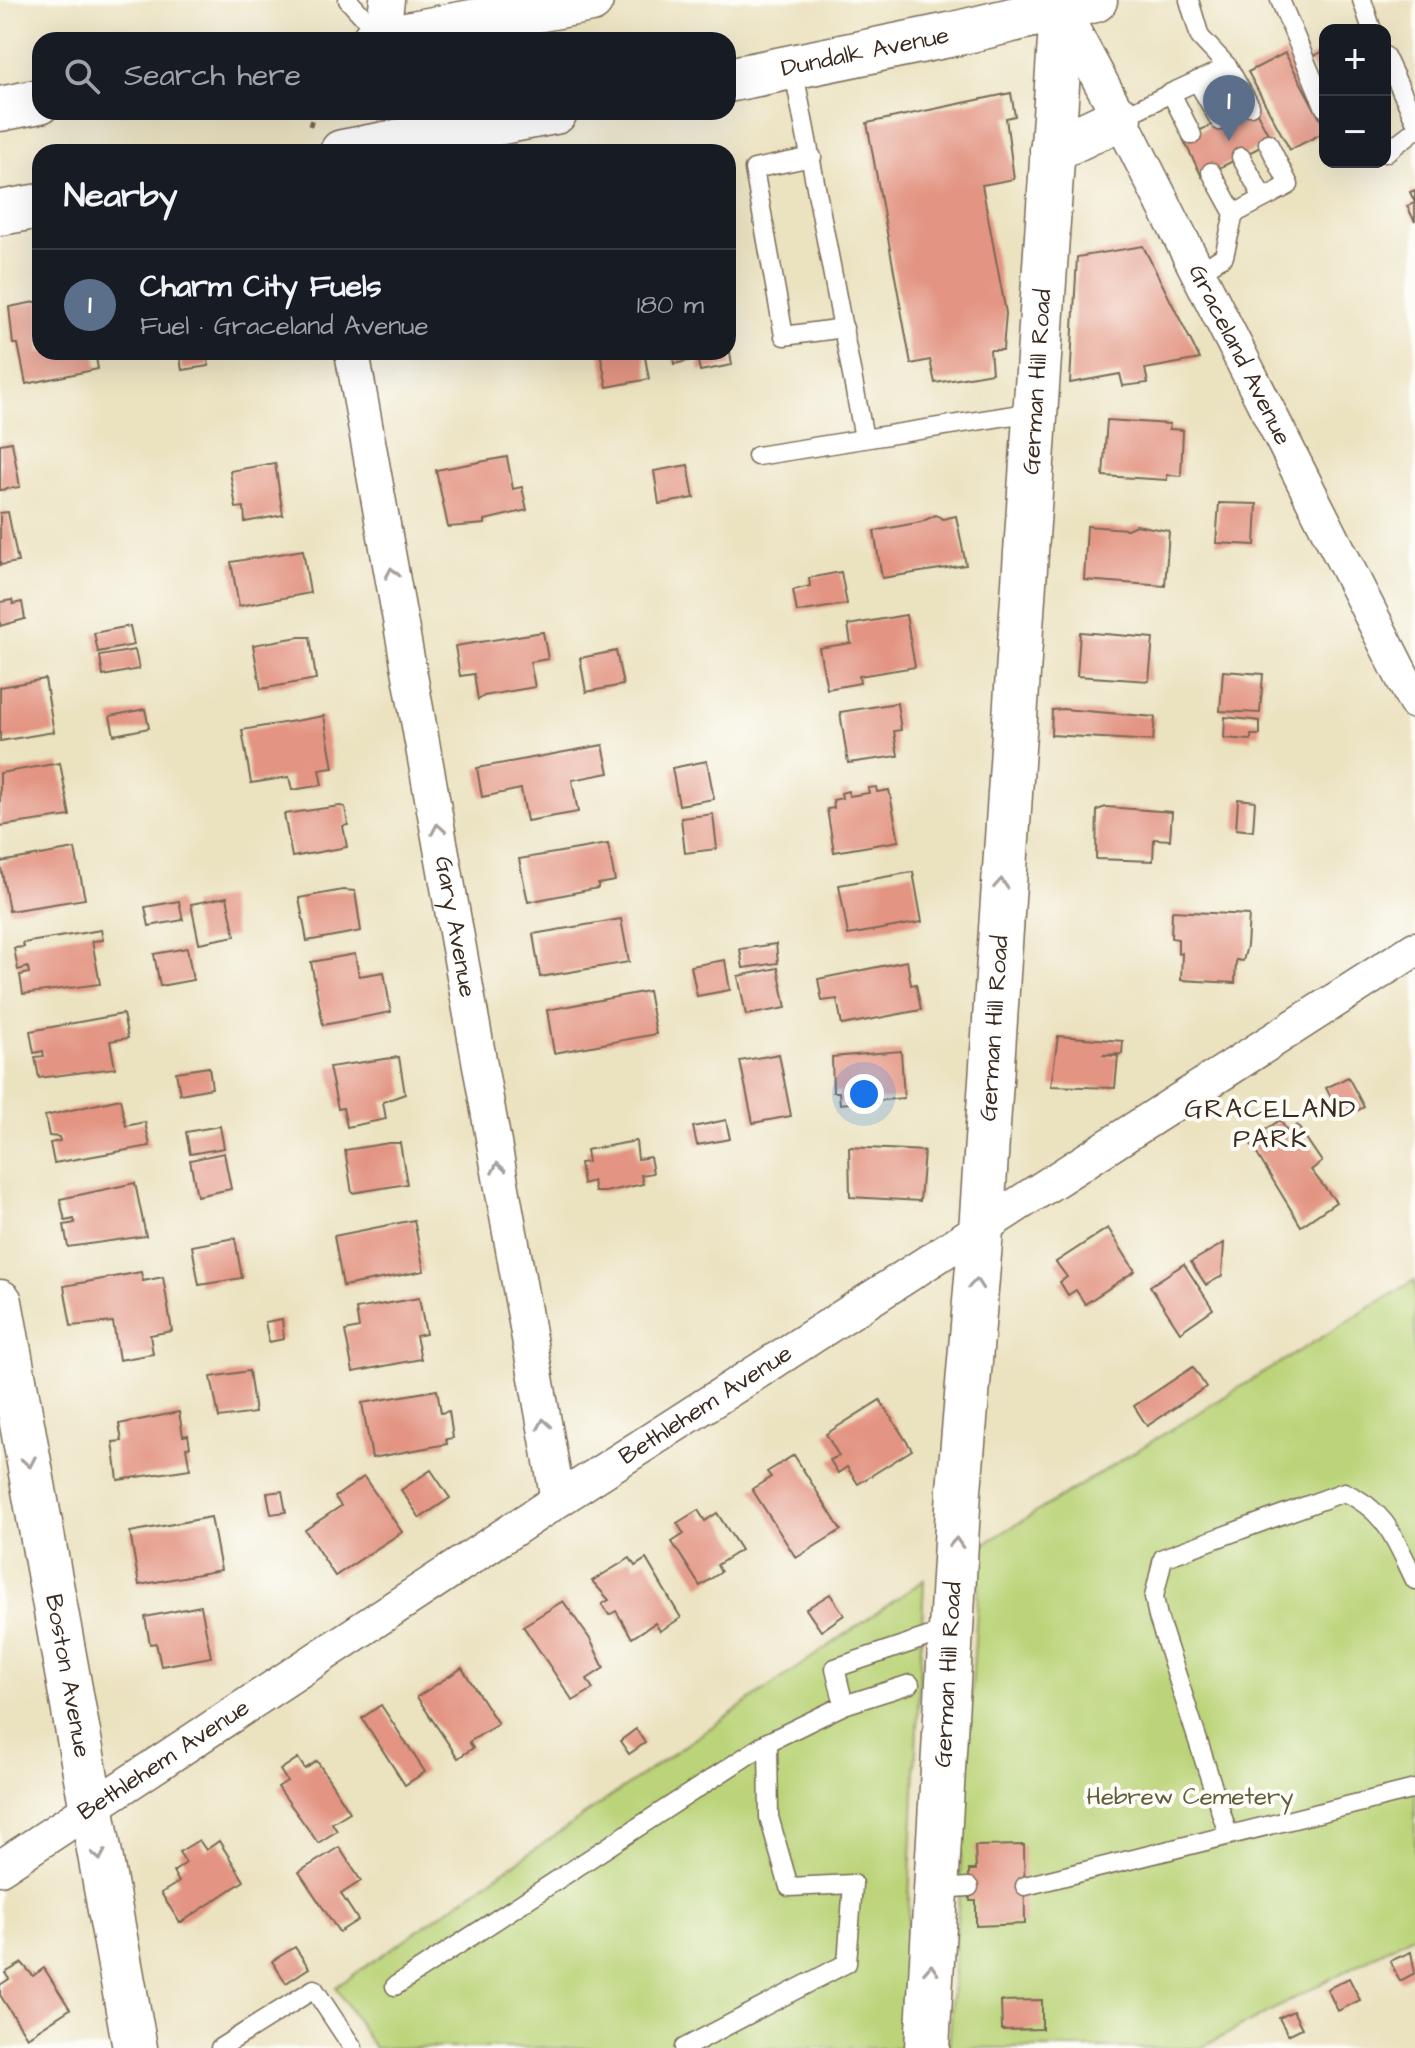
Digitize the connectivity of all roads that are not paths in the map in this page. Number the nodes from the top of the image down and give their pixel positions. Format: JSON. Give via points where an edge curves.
{"nodes":[{"id":1,"x":348,"y":0,"type":"edge"},
{"id":2,"x":591,"y":0,"type":"edge"},
{"id":3,"x":1189,"y":0,"type":"edge"},
{"id":4,"x":1280,"y":0,"type":"edge"},
{"id":5,"x":1362,"y":0,"type":"edge"},
{"id":6,"x":1078,"y":5,"type":"edge"},
{"id":7,"x":1370,"y":24,"type":"edge"},
{"id":8,"x":381,"y":26,"type":"edge"},
{"id":9,"x":793,"y":67,"type":"junction"},
{"id":10,"x":1228,"y":67,"type":"junction"},
{"id":11,"x":1391,"y":69,"type":"edge"},
{"id":12,"x":736,"y":78,"type":"edge"},
{"id":13,"x":1197,"y":81,"type":"junction"},
{"id":14,"x":1171,"y":93,"type":"junction"},
{"id":15,"x":1320,"y":96,"type":"edge"},
{"id":16,"x":32,"y":103,"type":"edge"},
{"id":17,"x":1250,"y":106,"type":"dead end"},
{"id":18,"x":0,"y":109,"type":"edge"},
{"id":19,"x":1120,"y":118,"type":"junction"},
{"id":20,"x":512,"y":120,"type":"edge"},
{"id":21,"x":1415,"y":120,"type":"edge"},
{"id":22,"x":1220,"y":121,"type":"dead end"},
{"id":23,"x":1415,"y":130,"type":"edge"},
{"id":24,"x":1192,"y":135,"type":"dead end"},
{"id":25,"x":1268,"y":143,"type":"dead end"},
{"id":26,"x":385,"y":144,"type":"edge"},
{"id":27,"x":1391,"y":148,"type":"edge"},
{"id":28,"x":1052,"y":150,"type":"junction"},
{"id":29,"x":812,"y":157,"type":"junction"},
{"id":30,"x":1241,"y":157,"type":"dead end"},
{"id":31,"x":1211,"y":172,"type":"dead end"},
{"id":32,"x":1263,"y":198,"type":"junction"},
{"id":33,"x":32,"y":207,"type":"edge"},
{"id":34,"x":0,"y":213,"type":"edge"},
{"id":35,"x":1234,"y":214,"type":"junction"},
{"id":36,"x":1197,"y":273,"type":"junction"},
{"id":37,"x":844,"y":328,"type":"junction"},
{"id":38,"x":353,"y":360,"type":"edge"},
{"id":39,"x":1033,"y":412,"type":"junction"},
{"id":40,"x":864,"y":438,"type":"junction"},
{"id":41,"x":757,"y":456,"type":"dead end"},
{"id":42,"x":1415,"y":702,"type":"edge"},
{"id":43,"x":1415,"y":949,"type":"edge"},
{"id":44,"x":981,"y":1231,"type":"junction"},
{"id":45,"x":0,"y":1302,"type":"edge"},
{"id":46,"x":558,"y":1500,"type":"junction"},
{"id":47,"x":1415,"y":1580,"type":"edge"},
{"id":48,"x":951,"y":1629,"type":"junction"},
{"id":49,"x":910,"y":1684,"type":"dead end"},
{"id":50,"x":844,"y":1705,"type":"junction"},
{"id":51,"x":768,"y":1742,"type":"junction"},
{"id":52,"x":1415,"y":1789,"type":"edge"},
{"id":53,"x":91,"y":1810,"type":"junction"},
{"id":54,"x":1228,"y":1834,"type":"junction"},
{"id":55,"x":0,"y":1868,"type":"edge"},
{"id":56,"x":1025,"y":1886,"type":"dead end"},
{"id":57,"x":395,"y":1986,"type":"dead end"},
{"id":58,"x":135,"y":2048,"type":"edge"},
{"id":59,"x":220,"y":2048,"type":"edge"},
{"id":60,"x":353,"y":2048,"type":"edge"},
{"id":61,"x":684,"y":2048,"type":"edge"},
{"id":62,"x":927,"y":2048,"type":"edge"}],
"edges":[{"from":1,"to":8,"type":"lane"},
{"from":2,"to":8,"type":"street"},
{"from":3,"to":10,"type":"lane","via":[[1200,37]]},
{"from":4,"to":15,"type":"lane"},
{"from":5,"to":7,"type":"lane"},
{"from":6,"to":9,"type":"street","name":"Dundalk Avenue"},
{"from":6,"to":19,"type":"street","name":"Graceland Avenue"},
{"from":6,"to":28,"type":"street","name":"German Hill Road"},
{"from":9,"to":12,"type":"street","name":"Dundalk Avenue"},
{"from":9,"to":29,"type":"lane"},
{"from":10,"to":13,"type":"lane"},
{"from":10,"to":17,"type":"lane"},
{"from":11,"to":21,"type":"lane"},
{"from":13,"to":14,"type":"lane"},
{"from":13,"to":22,"type":"lane"},
{"from":14,"to":19,"type":"lane"},
{"from":14,"to":24,"type":"lane"},
{"from":16,"to":18,"type":"street"},
{"from":19,"to":28,"type":"street"},
{"from":19,"to":36,"type":"street","name":"Graceland Avenue"},
{"from":20,"to":26,"type":"street"},
{"from":23,"to":27,"type":"lane"},
{"from":25,"to":32,"type":"lane","via":[[1289,185]]},
{"from":28,"to":39,"type":"street","name":"German Hill Road"},
{"from":29,"to":37,"type":"lane"},
{"from":29,"to":37,"type":"lane","via":[[754,169],[784,336]]},
{"from":30,"to":32,"type":"lane"},
{"from":31,"to":35,"type":"lane"},
{"from":32,"to":35,"type":"lane"},
{"from":33,"to":34,"type":"street"},
{"from":35,"to":36,"type":"lane","via":[[1224,256]]},
{"from":36,"to":42,"type":"street","name":"Graceland Avenue"},
{"from":37,"to":40,"type":"lane"},
{"from":46,"to":38,"type":"street","name":"Gary Avenue","one_way":true},
{"from":39,"to":40,"type":"lane"},
{"from":44,"to":39,"type":"street","name":"German Hill Road","one_way":true},
{"from":40,"to":41,"type":"lane"},
{"from":43,"to":44,"type":"street","name":"Bethlehem Avenue"},
{"from":44,"to":46,"type":"street","name":"Bethlehem Avenue"},
{"from":48,"to":44,"type":"street","name":"German Hill Road","one_way":true},
{"from":45,"to":53,"type":"street","name":"Boston Avenue","one_way":true},
{"from":46,"to":53,"type":"street","name":"Bethlehem Avenue"},
{"from":47,"to":54,"type":"lane","via":[[1384,1519],[1344,1492],[1163,1558],[1154,1597],[1158,1617]]},
{"from":48,"to":50,"type":"lane","via":[[835,1668]]},
{"from":62,"to":48,"type":"street","name":"German Hill Road","one_way":true,"via":[[953,1888]]},
{"from":49,"to":50,"type":"lane"},
{"from":50,"to":51,"type":"lane"},
{"from":51,"to":57,"type":"lane"},
{"from":51,"to":61,"type":"lane","via":[[769,1817],[789,1887],[853,1884],[847,1963]]},
{"from":52,"to":54,"type":"lane"},
{"from":53,"to":55,"type":"street","name":"Bethlehem Avenue"},
{"from":53,"to":58,"type":"street","name":"Boston Avenue","one_way":true},
{"from":54,"to":56,"type":"lane"},
{"from":59,"to":60,"type":"lane","via":[[314,1989]]}]}
